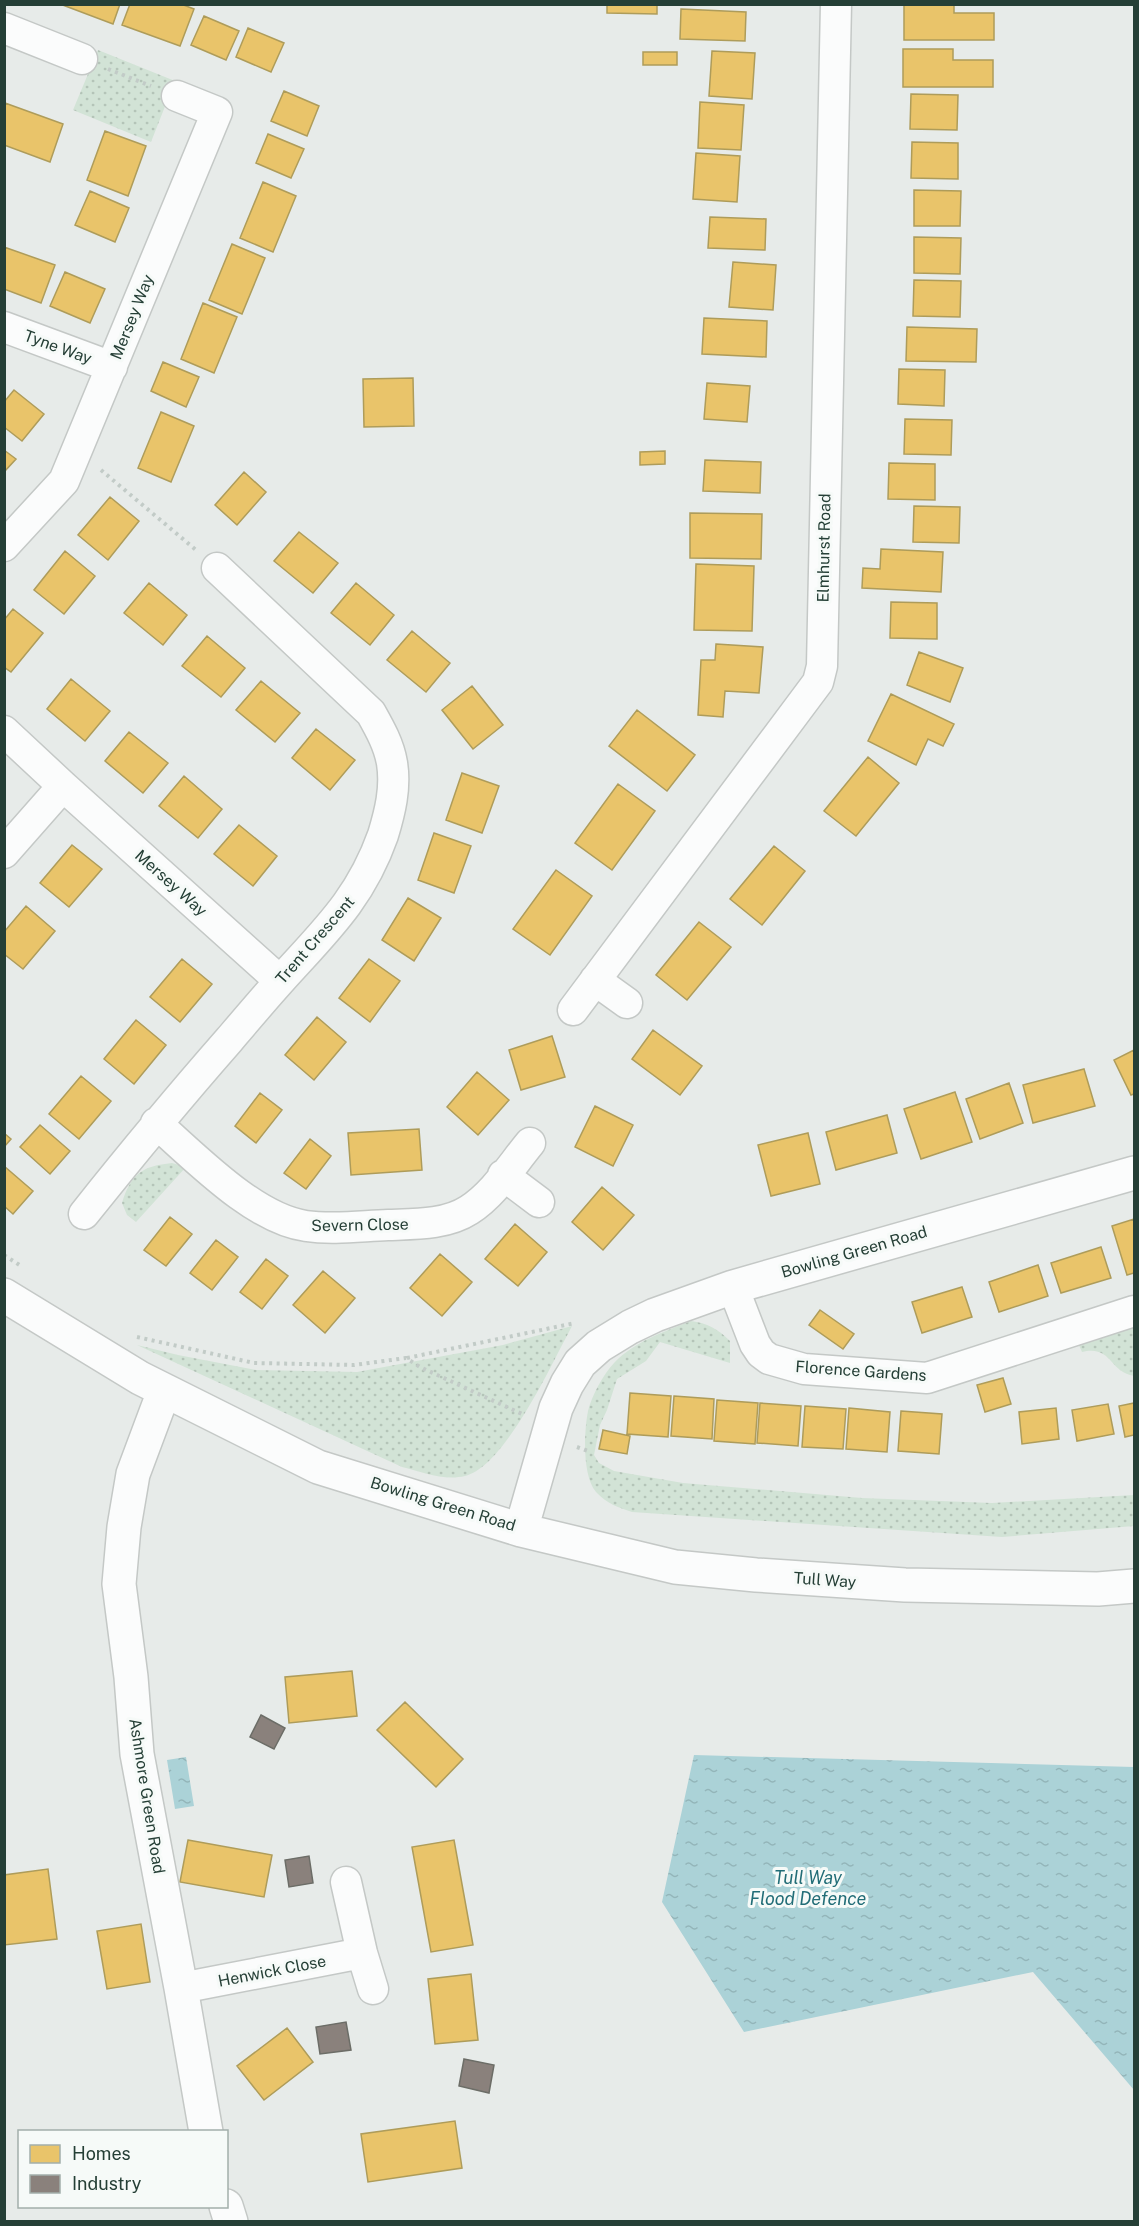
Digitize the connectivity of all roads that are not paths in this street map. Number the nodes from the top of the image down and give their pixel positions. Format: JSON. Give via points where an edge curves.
{"nodes":[{"id":1,"x":836,"y":4,"type":"edge"},
{"id":2,"x":4,"y":28,"type":"edge"},
{"id":3,"x":82,"y":59,"type":"road end"},
{"id":4,"x":177,"y":96,"type":"road end"},
{"id":5,"x":4,"y":327,"type":"edge"},
{"id":6,"x":112,"y":367,"type":"junction"},
{"id":7,"x":4,"y":546,"type":"edge"},
{"id":8,"x":217,"y":568,"type":"road end"},
{"id":9,"x":4,"y":731,"type":"edge"},
{"id":10,"x":63,"y":786,"type":"junction"},
{"id":11,"x":4,"y":853,"type":"edge"},
{"id":12,"x":595,"y":980,"type":"junction"},
{"id":13,"x":280,"y":981,"type":"junction"},
{"id":14,"x":627,"y":1003,"type":"dead end"},
{"id":15,"x":573,"y":1010,"type":"dead end"},
{"id":16,"x":156,"y":1124,"type":"junction"},
{"id":17,"x":530,"y":1143,"type":"dead end"},
{"id":18,"x":1134,"y":1173,"type":"edge"},
{"id":19,"x":503,"y":1175,"type":"junction"},
{"id":20,"x":539,"y":1202,"type":"dead end"},
{"id":21,"x":84,"y":1214,"type":"dead end"},
{"id":22,"x":733,"y":1287,"type":"junction"},
{"id":23,"x":4,"y":1295,"type":"edge"},
{"id":24,"x":1134,"y":1311,"type":"edge"},
{"id":25,"x":164,"y":1391,"type":"junction"},
{"id":26,"x":521,"y":1530,"type":"junction"},
{"id":27,"x":1134,"y":1586,"type":"edge"},
{"id":28,"x":346,"y":1882,"type":"dead end"},
{"id":29,"x":362,"y":1953,"type":"junction"},
{"id":30,"x":181,"y":1988,"type":"junction"},
{"id":31,"x":373,"y":1989,"type":"dead end"},
{"id":32,"x":206,"y":2130,"type":"edge"}],
"edges":[{"from":1,"to":12,"type":"street","name":"Elmhurst Road","via":[[822,666],[811,694]]},
{"from":2,"to":3,"type":"street"},
{"from":4,"to":6,"type":"street","name":"Mersey Way","via":[[217,112]]},
{"from":5,"to":6,"type":"street","name":"Tyne Way"},
{"from":6,"to":7,"type":"street","name":"Mersey Way","via":[[64,481]]},
{"from":8,"to":13,"type":"street","name":"Trent Crescent","via":[[372,713],[392,764],[393,796],[387,820],[360,886],[329,928]]},
{"from":9,"to":10,"type":"street","name":"Mersey Way"},
{"from":10,"to":11,"type":"street"},
{"from":10,"to":13,"type":"street","name":"Mersey Way"},
{"from":12,"to":14,"type":"street"},
{"from":12,"to":15,"type":"street","name":"Elmhurst Road"},
{"from":13,"to":16,"type":"street","name":"Trent Crescent"},
{"from":16,"to":19,"type":"street","name":"Severn Close","via":[[243,1197],[263,1210],[303,1226],[445,1220],[483,1200]]},
{"from":16,"to":21,"type":"street","name":"Trent Crescent"},
{"from":17,"to":19,"type":"street","name":"Severn Close"},
{"from":18,"to":22,"type":"street","name":"Bowling Green Road"},
{"from":19,"to":20,"type":"street"},
{"from":22,"to":24,"type":"street","name":"Florence Gardens","via":[[755,1344],[769,1359],[804,1369],[927,1378]]},
{"from":22,"to":26,"type":"street","name":"Bowling Green Road","via":[[630,1327],[580,1363],[556,1408]]},
{"from":23,"to":25,"type":"street","name":"Bowling Green Road"},
{"from":25,"to":26,"type":"street","name":"Bowling Green Road","via":[[318,1467]]},
{"from":25,"to":30,"type":"street","name":"Ashmore Green Road","via":[[133,1474],[119,1584],[137,1754]]},
{"from":26,"to":27,"type":"street","name":"Tull Way","via":[[675,1567],[756,1575],[905,1586]]},
{"from":28,"to":29,"type":"street"},
{"from":29,"to":30,"type":"street","name":"Henwick Close"},
{"from":29,"to":31,"type":"street"},
{"from":30,"to":32,"type":"street","name":"Ashmore Green Road"}]}
